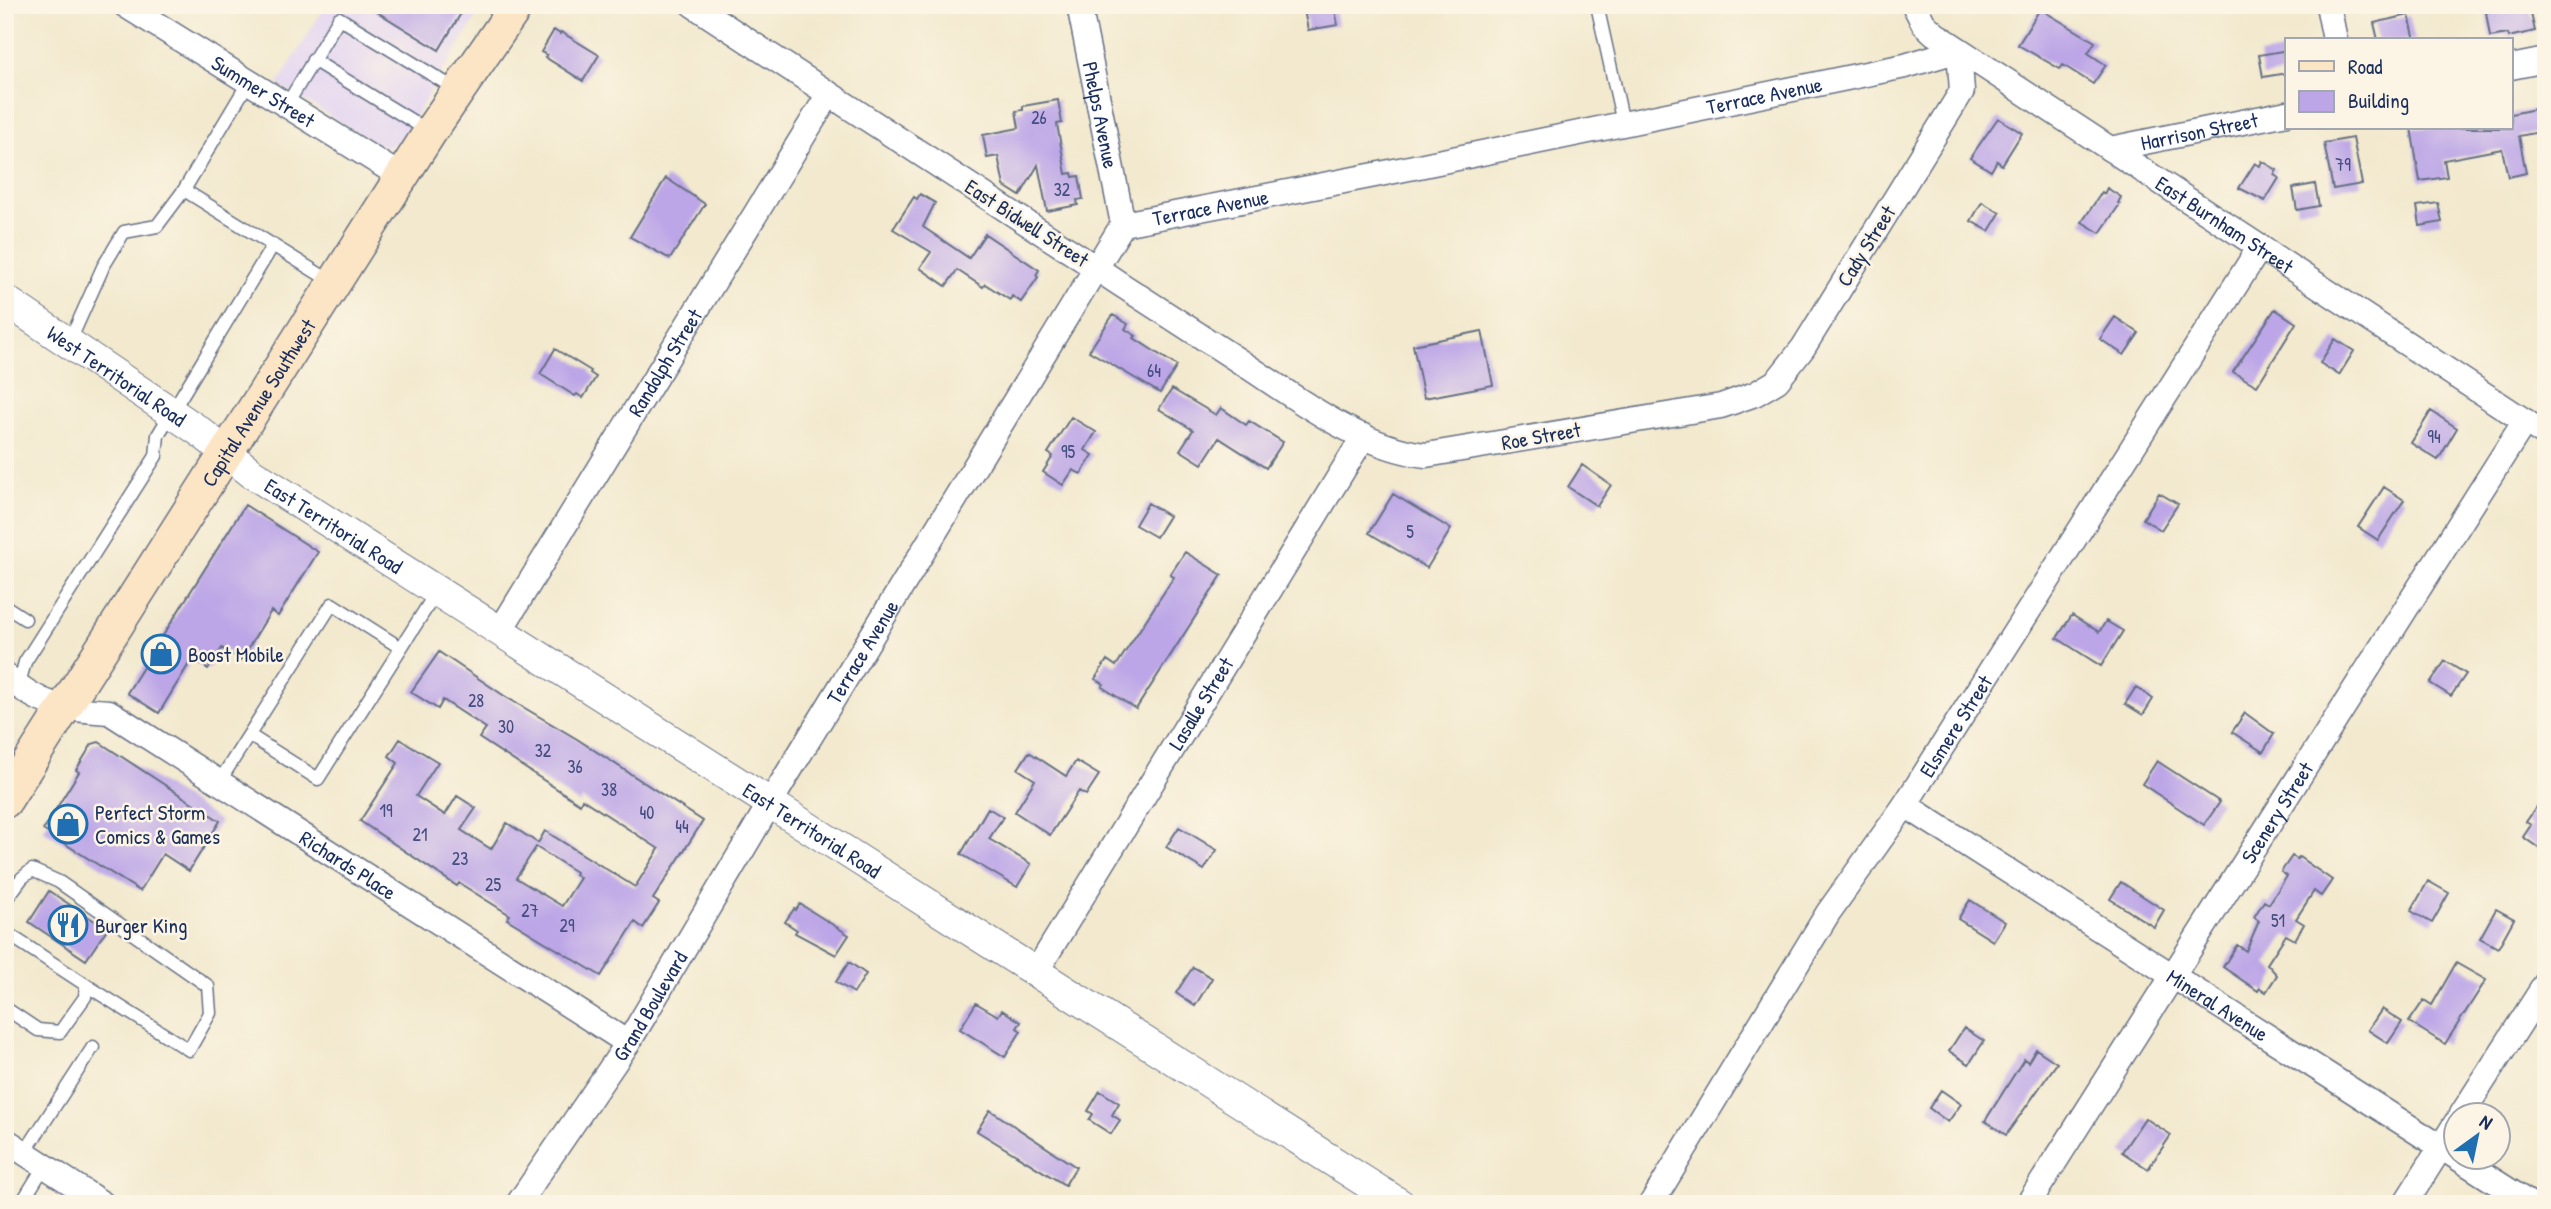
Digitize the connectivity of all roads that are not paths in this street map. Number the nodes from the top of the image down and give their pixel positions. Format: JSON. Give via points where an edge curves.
{"nodes":[{"id":1,"x":125,"y":5,"type":"edge"},
{"id":2,"x":517,"y":5,"type":"edge"},
{"id":3,"x":692,"y":5,"type":"edge"},
{"id":4,"x":1079,"y":5,"type":"edge"},
{"id":5,"x":1597,"y":5,"type":"edge"},
{"id":6,"x":1914,"y":5,"type":"edge"},
{"id":7,"x":2328,"y":5,"type":"edge"},
{"id":8,"x":2334,"y":38,"type":"edge"},
{"id":9,"x":1959,"y":50,"type":"junction"},
{"id":10,"x":313,"y":60,"type":"junction"},
{"id":11,"x":2546,"y":60,"type":"edge"},
{"id":12,"x":2512,"y":67,"type":"edge"},
{"id":13,"x":248,"y":83,"type":"junction"},
{"id":14,"x":457,"y":90,"type":"junction"},
{"id":15,"x":829,"y":94,"type":"junction"},
{"id":16,"x":286,"y":106,"type":"junction"},
{"id":17,"x":2285,"y":113,"type":"edge"},
{"id":18,"x":1623,"y":123,"type":"junction"},
{"id":19,"x":430,"y":132,"type":"junction"},
{"id":20,"x":2110,"y":149,"type":"junction"},
{"id":21,"x":402,"y":177,"type":"junction"},
{"id":22,"x":184,"y":190,"type":"junction"},
{"id":23,"x":1123,"y":224,"type":"junction"},
{"id":24,"x":274,"y":245,"type":"junction"},
{"id":25,"x":2260,"y":247,"type":"junction"},
{"id":26,"x":1096,"y":268,"type":"junction"},
{"id":27,"x":334,"y":283,"type":"junction"},
{"id":28,"x":5,"y":300,"type":"edge"},
{"id":29,"x":69,"y":343,"type":"junction"},
{"id":30,"x":1721,"y":406,"type":"joint"},
{"id":31,"x":171,"y":413,"type":"junction"},
{"id":32,"x":2536,"y":428,"type":"edge"},
{"id":33,"x":1364,"y":436,"type":"junction"},
{"id":34,"x":227,"y":453,"type":"junction"},
{"id":35,"x":437,"y":591,"type":"junction"},
{"id":36,"x":5,"y":606,"type":"edge"},
{"id":37,"x":24,"y":619,"type":"dead end"},
{"id":38,"x":500,"y":631,"type":"junction"},
{"id":39,"x":401,"y":648,"type":"junction"},
{"id":40,"x":12,"y":681,"type":"edge"},
{"id":41,"x":63,"y":709,"type":"junction"},
{"id":42,"x":249,"y":736,"type":"junction"},
{"id":43,"x":219,"y":782,"type":"junction"},
{"id":44,"x":5,"y":801,"type":"edge"},
{"id":45,"x":770,"y":803,"type":"junction"},
{"id":46,"x":1905,"y":805,"type":"junction"},
{"id":47,"x":5,"y":901,"type":"edge"},
{"id":48,"x":5,"y":932,"type":"edge"},
{"id":49,"x":1036,"y":972,"type":"junction"},
{"id":50,"x":2173,"y":976,"type":"junction"},
{"id":51,"x":2546,"y":983,"type":"edge"},
{"id":52,"x":86,"y":985,"type":"junction"},
{"id":53,"x":5,"y":1008,"type":"edge"},
{"id":54,"x":628,"y":1043,"type":"junction"},
{"id":55,"x":93,"y":1047,"type":"dead end"},
{"id":56,"x":2472,"y":1100,"type":"edge"},
{"id":57,"x":2441,"y":1147,"type":"junction"},
{"id":58,"x":25,"y":1152,"type":"edge"},
{"id":59,"x":21,"y":1204,"type":"edge"},
{"id":60,"x":103,"y":1204,"type":"edge"},
{"id":61,"x":518,"y":1204,"type":"edge"},
{"id":62,"x":1399,"y":1204,"type":"edge"},
{"id":63,"x":1651,"y":1204,"type":"edge"},
{"id":64,"x":2028,"y":1204,"type":"edge"},
{"id":65,"x":2405,"y":1204,"type":"edge"},
{"id":66,"x":2530,"y":1204,"type":"edge"}],
"edges":[{"from":1,"to":13,"type":"street","name":"Summer Street"},
{"from":2,"to":14,"type":"main road","name":"Capital Avenue Southwest"},
{"from":3,"to":15,"type":"street","name":"East Bidwell Street"},
{"from":4,"to":23,"type":"street","name":"Phelps Avenue"},
{"from":5,"to":18,"type":"lane"},
{"from":6,"to":9,"type":"street","name":"East Burnham Street","via":[[1924,24]]},
{"from":7,"to":8,"type":"street"},
{"from":9,"to":18,"type":"street","name":"Terrace Avenue","via":[[1905,66]]},
{"from":9,"to":20,"type":"street","name":"East Burnham Street"},
{"from":9,"to":30,"type":"street","name":"Cady Street","via":[[1962,90],[1803,348],[1777,380]]},
{"from":10,"to":14,"type":"lane","via":[[339,18]]},
{"from":10,"to":16,"type":"lane"},
{"from":10,"to":19,"type":"lane"},
{"from":11,"to":12,"type":"street"},
{"from":13,"to":16,"type":"street","name":"Summer Street"},
{"from":13,"to":22,"type":"lane"},
{"from":14,"to":19,"type":"main road","name":"Capital Avenue Southwest"},
{"from":15,"to":26,"type":"street","name":"East Bidwell Street"},
{"from":15,"to":38,"type":"street","name":"Randolph Street"},
{"from":16,"to":21,"type":"street","name":"Summer Street"},
{"from":17,"to":20,"type":"street","name":"Harrison Street"},
{"from":18,"to":23,"type":"street","name":"Terrace Avenue"},
{"from":19,"to":21,"type":"main road","name":"Capital Avenue Southwest"},
{"from":20,"to":25,"type":"street","name":"East Burnham Street"},
{"from":21,"to":27,"type":"main road","name":"Capital Avenue Southwest"},
{"from":22,"to":24,"type":"lane"},
{"from":22,"to":29,"type":"lane","via":[[157,226],[124,232]]},
{"from":23,"to":26,"type":"street","name":"Terrace Avenue"},
{"from":24,"to":27,"type":"lane"},
{"from":24,"to":31,"type":"lane"},
{"from":25,"to":32,"type":"street","name":"East Burnham Street"},
{"from":25,"to":46,"type":"street","name":"Elsmere Street"},
{"from":26,"to":33,"type":"street","name":"East Bidwell Street","via":[[1299,400]]},
{"from":26,"to":45,"type":"street","name":"Terrace Avenue"},
{"from":27,"to":34,"type":"main road","name":"Capital Avenue Southwest"},
{"from":28,"to":29,"type":"street","name":"West Territorial Road"},
{"from":29,"to":31,"type":"street","name":"West Territorial Road"},
{"from":30,"to":33,"type":"street","name":"Roe Street","via":[[1441,453],[1412,453]]},
{"from":31,"to":34,"type":"street","name":"West Territorial Road"},
{"from":31,"to":40,"type":"lane","via":[[158,435],[156,456]]},
{"from":32,"to":50,"type":"street","name":"Scenery Street"},
{"from":33,"to":49,"type":"street","name":"Lasalle Street"},
{"from":34,"to":35,"type":"street","name":"East Territorial Road"},
{"from":34,"to":41,"type":"main road","name":"Capital Avenue Southwest"},
{"from":35,"to":38,"type":"street","name":"East Territorial Road"},
{"from":35,"to":39,"type":"lane"},
{"from":36,"to":37,"type":"lane"},
{"from":38,"to":45,"type":"street","name":"East Territorial Road"},
{"from":39,"to":42,"type":"lane","via":[[318,779]]},
{"from":39,"to":42,"type":"lane","via":[[332,604]]},
{"from":40,"to":41,"type":"street","name":"Richards Place","via":[[33,697]]},
{"from":41,"to":43,"type":"street","name":"Richards Place","via":[[109,712]]},
{"from":41,"to":44,"type":"main road","name":"Capital Avenue Southwest"},
{"from":42,"to":43,"type":"lane"},
{"from":43,"to":54,"type":"street","name":"Richards Place"},
{"from":45,"to":49,"type":"street","name":"East Territorial Road"},
{"from":45,"to":54,"type":"street","name":"Grand Boulevard"},
{"from":46,"to":50,"type":"street","name":"Mineral Avenue"},
{"from":46,"to":63,"type":"street","name":"Elsmere Street","via":[[1828,913]]},
{"from":47,"to":52,"type":"lane","via":[[32,870],[59,882],[208,986],[210,1013],[189,1050]]},
{"from":48,"to":52,"type":"lane"},
{"from":49,"to":62,"type":"street","name":"East Territorial Road"},
{"from":50,"to":57,"type":"street","name":"Mineral Avenue"},
{"from":50,"to":64,"type":"street","name":"Scenery Street"},
{"from":51,"to":56,"type":"street"},
{"from":52,"to":53,"type":"lane","via":[[85,997],[60,1032],[38,1030]]},
{"from":54,"to":61,"type":"street","name":"Grand Boulevard"},
{"from":55,"to":58,"type":"lane"},
{"from":57,"to":65,"type":"street"},
{"from":57,"to":66,"type":"street","name":"Mineral Avenue"},
{"from":58,"to":59,"type":"lane"},
{"from":58,"to":60,"type":"street"}]}
